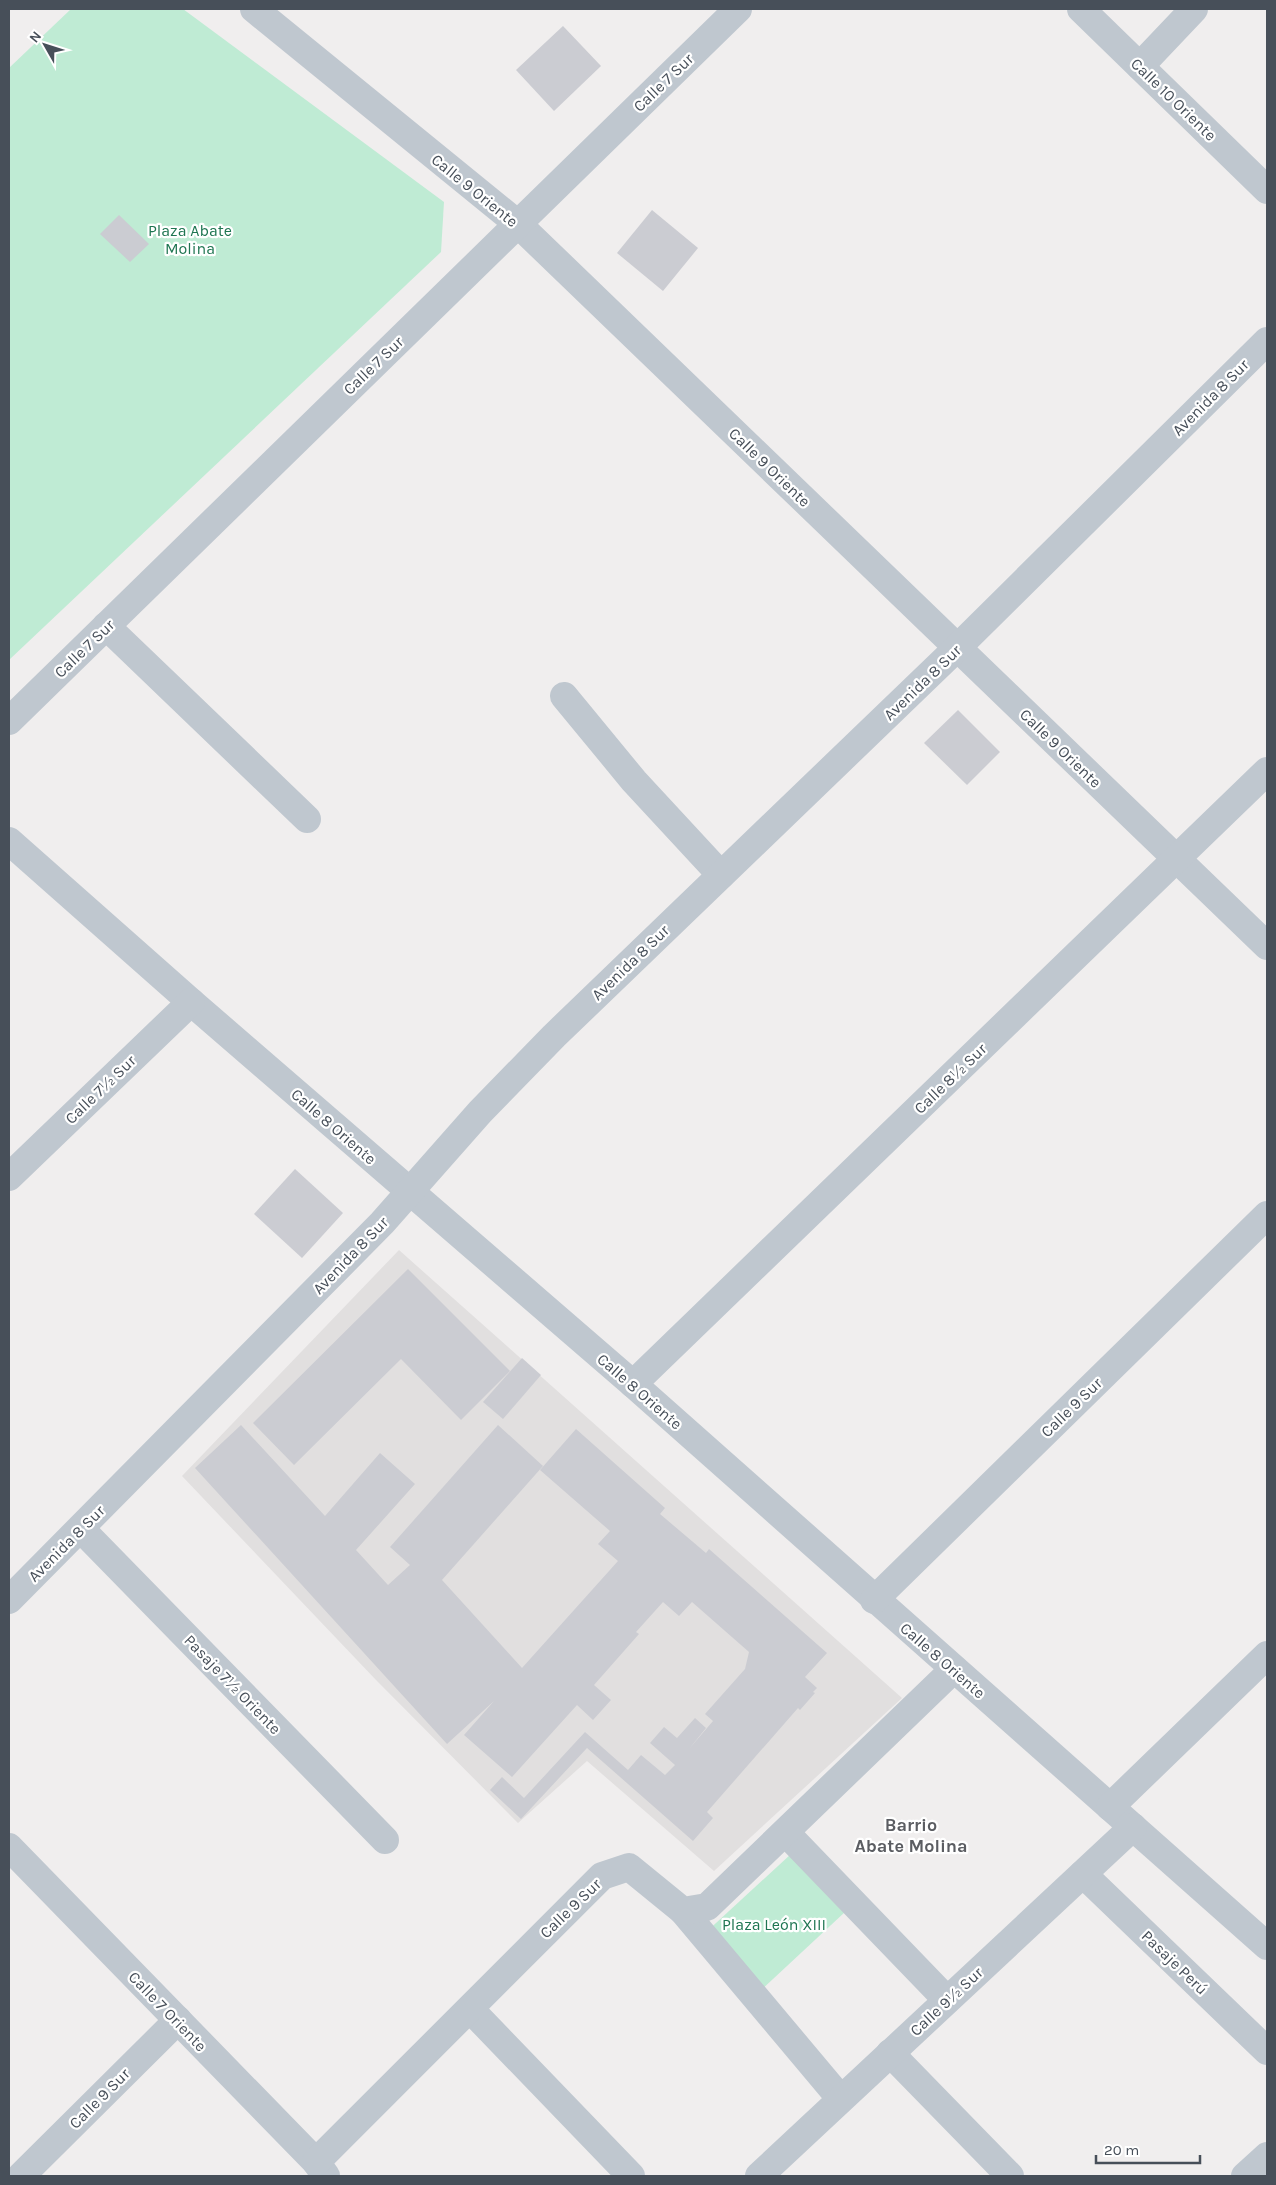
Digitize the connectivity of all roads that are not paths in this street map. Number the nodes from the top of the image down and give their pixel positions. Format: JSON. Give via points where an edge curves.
{"nodes":[{"id":1,"x":254,"y":9,"type":"edge"},
{"id":2,"x":738,"y":9,"type":"edge"},
{"id":3,"x":1081,"y":9,"type":"edge"},
{"id":4,"x":1194,"y":9,"type":"edge"},
{"id":5,"x":1140,"y":66,"type":"junction"},
{"id":6,"x":1267,"y":190,"type":"edge"},
{"id":7,"x":518,"y":224,"type":"junction"},
{"id":8,"x":1267,"y":340,"type":"edge"},
{"id":9,"x":106,"y":626,"type":"junction"},
{"id":10,"x":958,"y":647,"type":"junction"},
{"id":11,"x":564,"y":696,"type":"dead end"},
{"id":12,"x":9,"y":721,"type":"edge"},
{"id":13,"x":1267,"y":771,"type":"edge"},
{"id":14,"x":307,"y":819,"type":"dead end"},
{"id":15,"x":9,"y":841,"type":"edge"},
{"id":16,"x":1176,"y":860,"type":"junction"},
{"id":17,"x":721,"y":875,"type":"junction"},
{"id":18,"x":1267,"y":946,"type":"edge"},
{"id":19,"x":191,"y":1002,"type":"junction"},
{"id":20,"x":9,"y":1177,"type":"edge"},
{"id":21,"x":409,"y":1191,"type":"junction"},
{"id":22,"x":1267,"y":1215,"type":"edge"},
{"id":23,"x":633,"y":1384,"type":"junction"},
{"id":24,"x":81,"y":1528,"type":"junction"},
{"id":25,"x":9,"y":1600,"type":"edge"},
{"id":26,"x":874,"y":1600,"type":"junction"},
{"id":27,"x":1267,"y":1655,"type":"edge"},
{"id":28,"x":954,"y":1670,"type":"junction"},
{"id":29,"x":1110,"y":1807,"type":"junction"},
{"id":30,"x":1133,"y":1827,"type":"junction"},
{"id":31,"x":786,"y":1833,"type":"junction"},
{"id":32,"x":385,"y":1840,"type":"dead end"},
{"id":33,"x":9,"y":1847,"type":"edge"},
{"id":34,"x":1083,"y":1874,"type":"junction"},
{"id":35,"x":683,"y":1911,"type":"junction"},
{"id":36,"x":1267,"y":1946,"type":"edge"},
{"id":37,"x":947,"y":2000,"type":"junction"},
{"id":38,"x":470,"y":2009,"type":"junction"},
{"id":39,"x":178,"y":2020,"type":"junction"},
{"id":40,"x":1267,"y":2051,"type":"edge"},
{"id":41,"x":890,"y":2053,"type":"junction"},
{"id":42,"x":840,"y":2098,"type":"junction"},
{"id":43,"x":1267,"y":2156,"type":"edge"},
{"id":44,"x":321,"y":2169,"type":"edge"},
{"id":45,"x":21,"y":2176,"type":"edge"},
{"id":46,"x":631,"y":2176,"type":"edge"},
{"id":47,"x":759,"y":2176,"type":"edge"},
{"id":48,"x":1010,"y":2176,"type":"edge"},
{"id":49,"x":1245,"y":2176,"type":"edge"}],
"edges":[{"from":1,"to":7,"type":"street","name":"Calle 9 Oriente"},
{"from":2,"to":7,"type":"street","name":"Calle 7 Sur"},
{"from":3,"to":5,"type":"street","name":"Calle 10 Oriente"},
{"from":4,"to":5,"type":"street"},
{"from":5,"to":6,"type":"street","name":"Calle 10 Oriente"},
{"from":7,"to":9,"type":"street","name":"Calle 7 Sur"},
{"from":7,"to":10,"type":"street","name":"Calle 9 Oriente"},
{"from":8,"to":10,"type":"street","name":"Avenida 8 Sur"},
{"from":9,"to":12,"type":"street","name":"Calle 7 Sur"},
{"from":9,"to":14,"type":"street"},
{"from":10,"to":16,"type":"street","name":"Calle 9 Oriente"},
{"from":10,"to":17,"type":"street","name":"Avenida 8 Sur"},
{"from":11,"to":17,"type":"street","via":[[634,781]]},
{"from":13,"to":16,"type":"street","name":"Calle 8½ Sur"},
{"from":15,"to":19,"type":"street","name":"Calle 8 Oriente"},
{"from":16,"to":18,"type":"street","name":"Calle 9 Oriente"},
{"from":16,"to":23,"type":"street","name":"Calle 8½ Sur"},
{"from":17,"to":21,"type":"street","name":"Avenida 8 Sur","via":[[554,1036]]},
{"from":19,"to":20,"type":"street","name":"Calle 7½ Sur"},
{"from":19,"to":21,"type":"street","name":"Calle 8 Oriente"},
{"from":21,"to":23,"type":"street","name":"Calle 8 Oriente"},
{"from":21,"to":24,"type":"street","name":"Avenida 8 Sur","via":[[382,1223]]},
{"from":22,"to":26,"type":"street","name":"Calle 9 Sur"},
{"from":23,"to":26,"type":"street","name":"Calle 8 Oriente"},
{"from":24,"to":25,"type":"street","name":"Avenida 8 Sur"},
{"from":24,"to":32,"type":"street","name":"Pasaje 7½ Oriente"},
{"from":26,"to":28,"type":"street","name":"Calle 8 Oriente"},
{"from":27,"to":29,"type":"street"},
{"from":28,"to":29,"type":"street","name":"Calle 8 Oriente"},
{"from":28,"to":31,"type":"street"},
{"from":29,"to":30,"type":"street","name":"Calle 8 Oriente"},
{"from":30,"to":34,"type":"street","name":"Calle 9½ Sur"},
{"from":30,"to":36,"type":"street","name":"Calle 8 Oriente"},
{"from":31,"to":35,"type":"street","via":[[707,1907]]},
{"from":31,"to":37,"type":"street"},
{"from":33,"to":39,"type":"street","name":"Calle 7 Oriente"},
{"from":34,"to":37,"type":"street","name":"Calle 9½ Sur"},
{"from":34,"to":40,"type":"street","name":"Pasaje Perú"},
{"from":35,"to":38,"type":"street","name":"Calle 9 Sur","via":[[629,1868],[602,1876]]},
{"from":35,"to":42,"type":"street"},
{"from":37,"to":41,"type":"street","name":"Calle 9½ Sur"},
{"from":38,"to":44,"type":"street","name":"Calle 9 Sur"},
{"from":38,"to":46,"type":"street"},
{"from":39,"to":44,"type":"street","name":"Calle 7 Oriente"},
{"from":39,"to":45,"type":"street","name":"Calle 9 Sur"},
{"from":41,"to":42,"type":"street","name":"Calle 9½ Sur"},
{"from":41,"to":48,"type":"street"},
{"from":42,"to":47,"type":"street","name":"Calle 9½ Sur"},
{"from":43,"to":49,"type":"street"}]}
